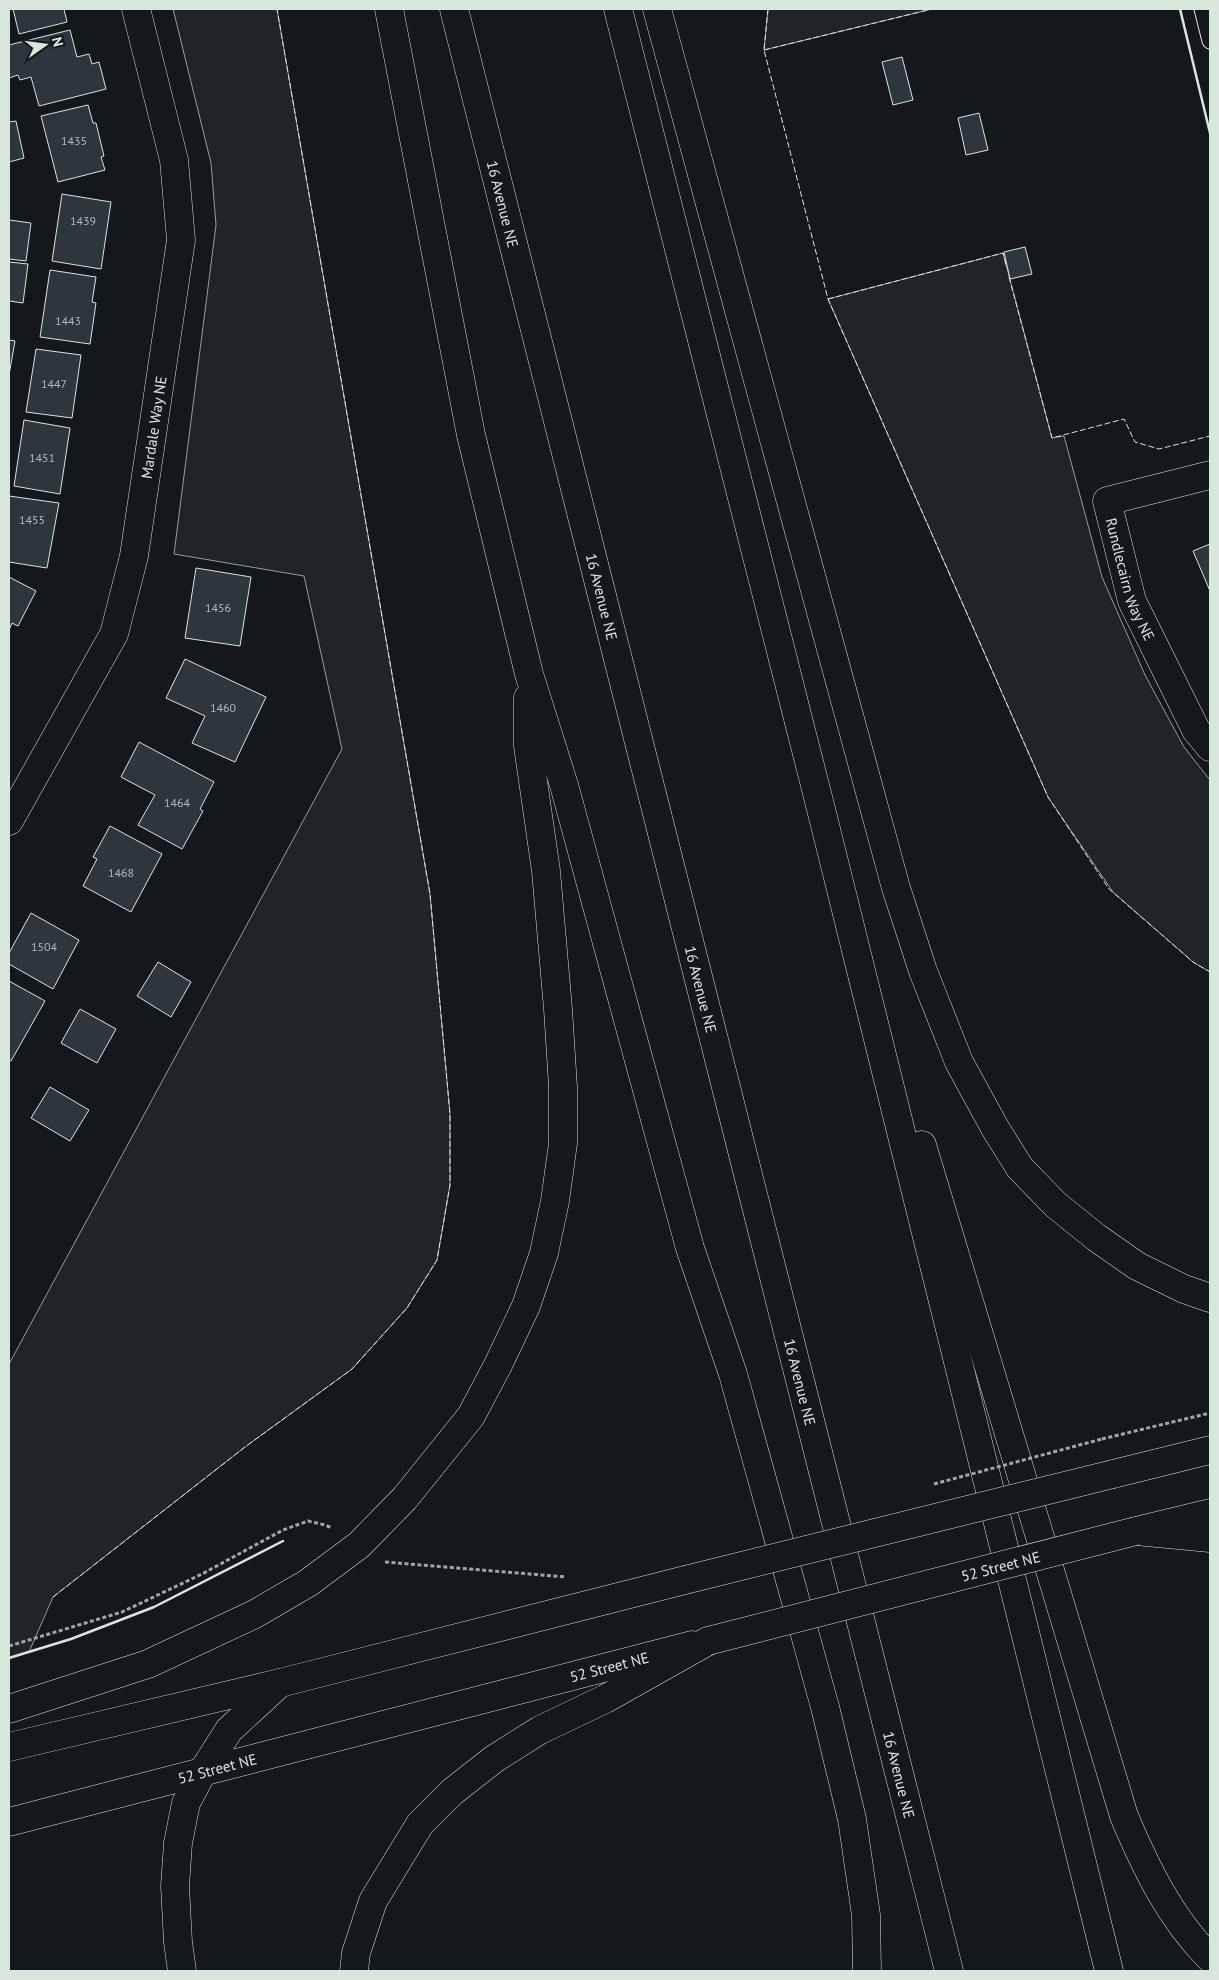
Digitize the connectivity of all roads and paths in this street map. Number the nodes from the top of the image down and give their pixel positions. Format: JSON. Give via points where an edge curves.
{"nodes":[{"id":1,"x":136,"y":9,"type":"edge"},
{"id":2,"x":389,"y":9,"type":"edge"},
{"id":3,"x":454,"y":9,"type":"edge"},
{"id":4,"x":618,"y":9,"type":"edge"},
{"id":5,"x":656,"y":9,"type":"edge"},
{"id":6,"x":1202,"y":9,"type":"edge"},
{"id":7,"x":1210,"y":41,"type":"edge"},
{"id":8,"x":1210,"y":475,"type":"edge"},
{"id":9,"x":529,"y":674,"type":"junction"},
{"id":10,"x":1210,"y":747,"type":"edge"},
{"id":11,"x":821,"y":809,"type":"junction"},
{"id":12,"x":9,"y":821,"type":"edge"},
{"id":13,"x":1210,"y":1298,"type":"edge"},
{"id":14,"x":1210,"y":1413,"type":"edge"},
{"id":15,"x":1102,"y":1439,"type":"dead end"},
{"id":16,"x":1210,"y":1450,"type":"edge"},
{"id":17,"x":1210,"y":1513,"type":"edge"},
{"id":18,"x":337,"y":1531,"type":"dead end"},
{"id":19,"x":1136,"y":1531,"type":"junction"},
{"id":20,"x":1210,"y":1538,"type":"edge"},
{"id":21,"x":379,"y":1560,"type":"dead end"},
{"id":22,"x":567,"y":1577,"type":"dead end"},
{"id":23,"x":708,"y":1641,"type":"junction"},
{"id":24,"x":9,"y":1646,"type":"edge"},
{"id":25,"x":280,"y":1684,"type":"junction"},
{"id":26,"x":9,"y":1709,"type":"edge"},
{"id":27,"x":9,"y":1747,"type":"edge"},
{"id":28,"x":203,"y":1771,"type":"junction"},
{"id":29,"x":9,"y":1822,"type":"edge"},
{"id":30,"x":1210,"y":1958,"type":"edge"},
{"id":31,"x":182,"y":1971,"type":"edge"},
{"id":32,"x":354,"y":1971,"type":"edge"},
{"id":33,"x":867,"y":1971,"type":"edge"},
{"id":34,"x":950,"y":1971,"type":"edge"},
{"id":35,"x":1109,"y":1971,"type":"edge"}],
"edges":[{"from":1,"to":12,"type":"main road","name":"Mardale Way NE","via":[[174,160],[181,240],[134,556],[114,634]]},
{"from":2,"to":9,"type":"main road","via":[[471,435]]},
{"from":3,"to":34,"type":"main road","name":"16 Avenue NE"},
{"from":4,"to":11,"type":"main road"},
{"from":5,"to":13,"type":"main road","via":[[896,888],[923,971],[959,1062],[1020,1168],[1056,1205],[1138,1266]]},
{"from":6,"to":7,"type":"lane"},
{"from":8,"to":10,"type":"main road","name":"Rundlecairn Way NE","via":[[1107,501],[1132,601],[1196,730]]},
{"from":9,"to":26,"type":"main road","via":[[528,746],[546,871],[563,1087],[563,1142],[544,1253],[526,1306],[498,1365],[471,1416],[405,1498],[358,1545],[308,1583],[255,1614],[148,1664]]},
{"from":9,"to":33,"type":"main road","via":[[564,785],[690,1248],[733,1374],[825,1706],[852,1820],[866,1916]]},
{"from":11,"to":30,"type":"main road","via":[[1124,1816],[1169,1909]]},
{"from":11,"to":35,"type":"main road"},
{"from":14,"to":15,"type":"path"},
{"from":16,"to":25,"type":"main road","bridge":true},
{"from":17,"to":19,"type":"main road","name":"52 Street NE"},
{"from":18,"to":24,"type":"path","via":[[308,1521],[283,1530],[122,1612]]},
{"from":19,"to":20,"type":"main road"},
{"from":19,"to":23,"type":"main road","name":"52 Street NE","bridge":true},
{"from":21,"to":22,"type":"path"},
{"from":23,"to":28,"type":"main road","name":"52 Street NE"},
{"from":23,"to":32,"type":"main road","via":[[605,1700],[540,1730],[494,1759],[452,1792],[420,1824],[373,1900],[356,1953]]},
{"from":25,"to":27,"type":"main road"},
{"from":25,"to":28,"type":"main road","via":[[228,1730]]},
{"from":28,"to":29,"type":"main road","name":"52 Street NE"},
{"from":28,"to":31,"type":"main road","via":[[186,1803],[178,1843],[175,1886]]}]}
